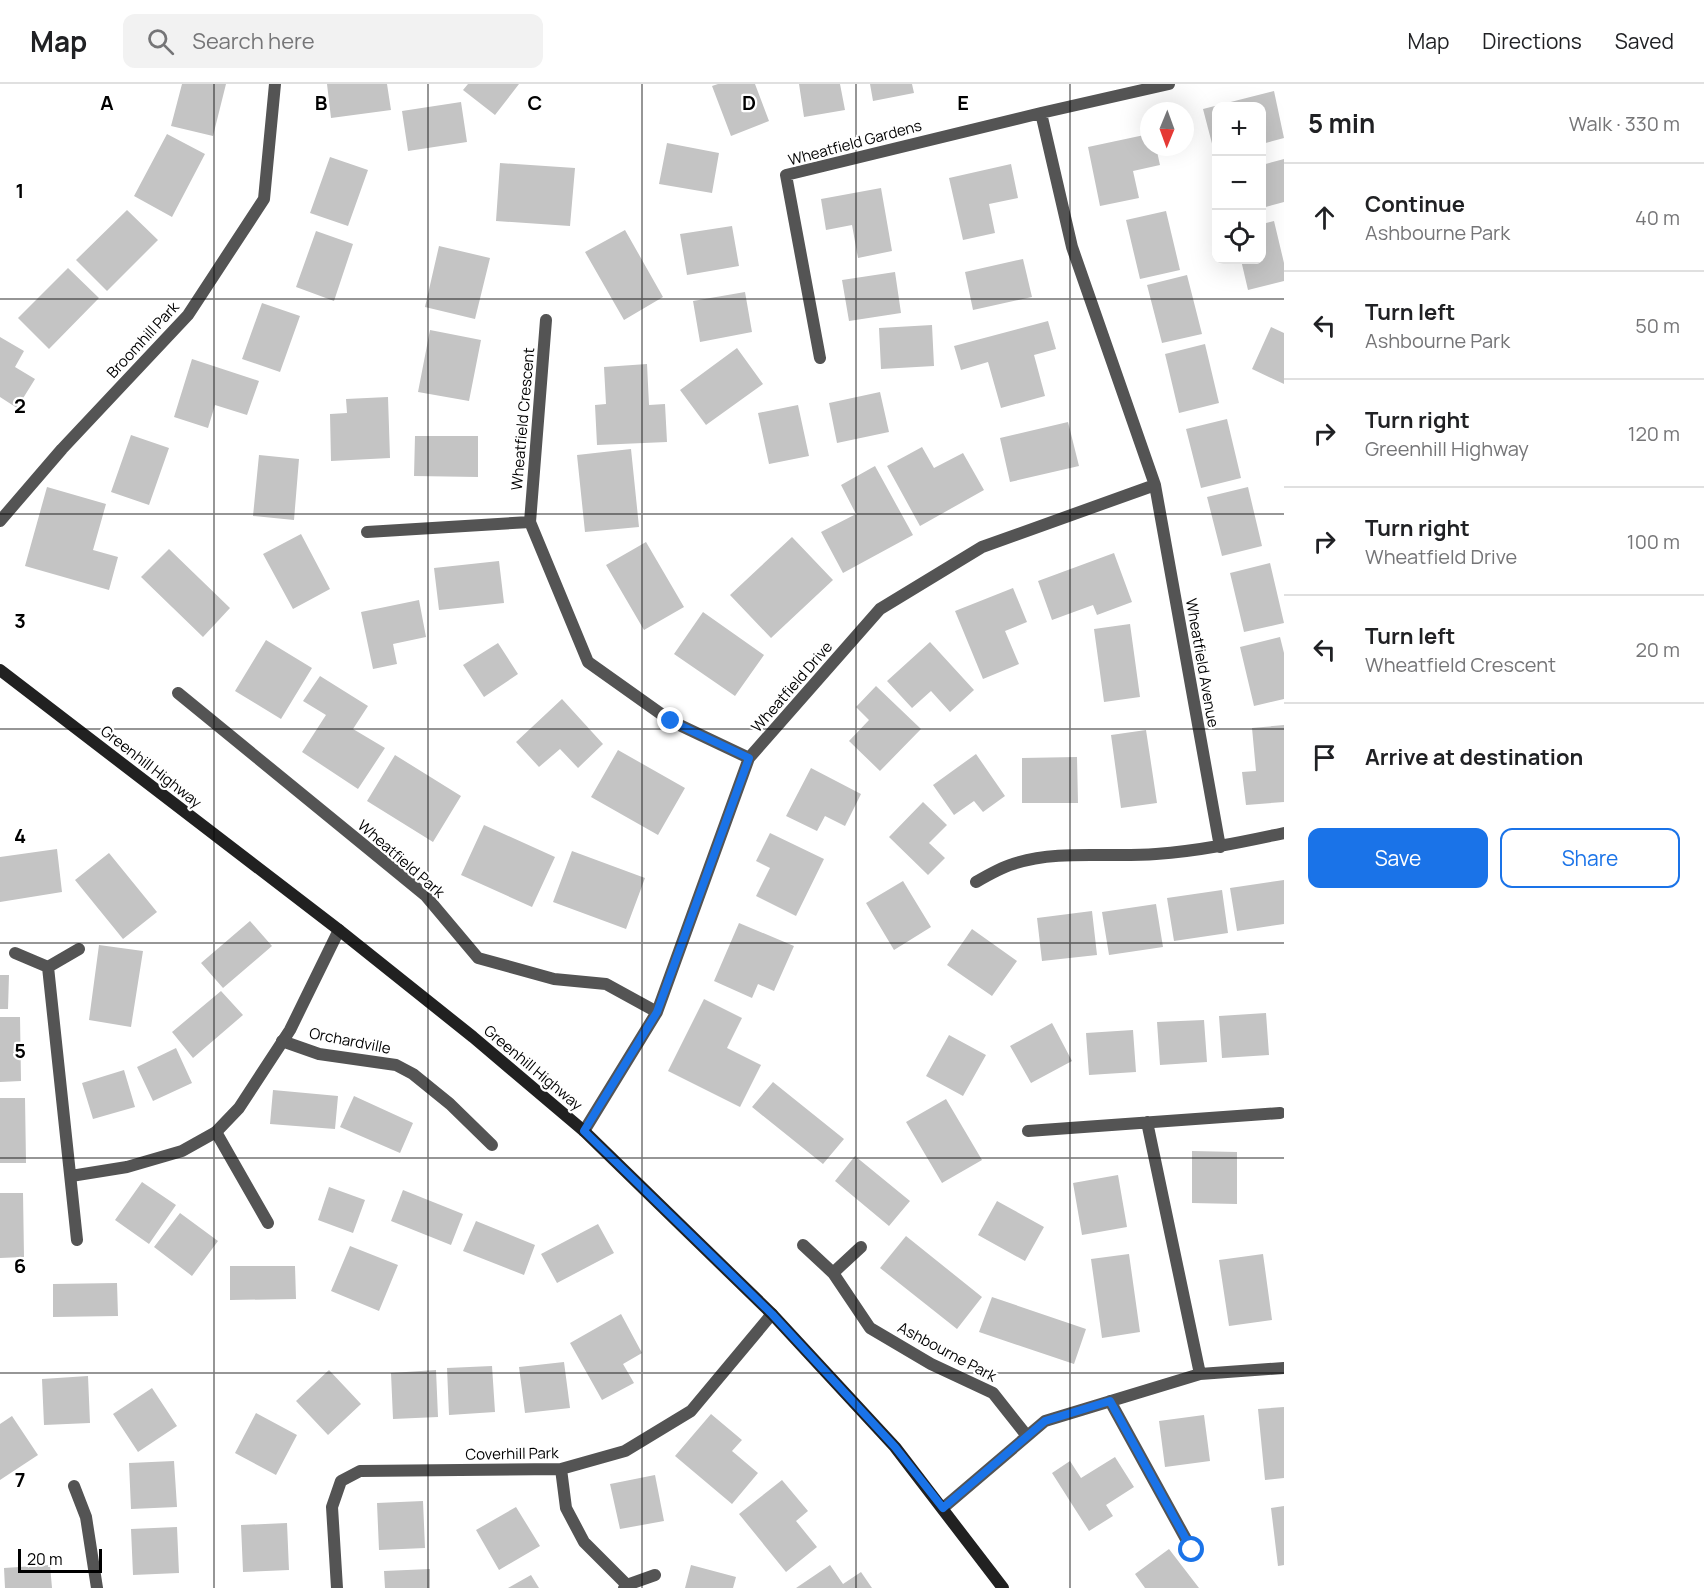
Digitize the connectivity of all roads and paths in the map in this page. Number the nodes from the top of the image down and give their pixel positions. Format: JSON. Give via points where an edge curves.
{"nodes":[{"id":1,"x":275,"y":84,"type":"edge"},
{"id":2,"x":1169,"y":84,"type":"edge"},
{"id":3,"x":1041,"y":112,"type":"junction"},
{"id":4,"x":546,"y":320,"type":"dead end"},
{"id":5,"x":820,"y":358,"type":"dead end"},
{"id":6,"x":1155,"y":485,"type":"junction"},
{"id":7,"x":0,"y":521,"type":"edge"},
{"id":8,"x":530,"y":522,"type":"junction"},
{"id":9,"x":367,"y":532,"type":"dead end"},
{"id":10,"x":0,"y":669,"type":"edge"},
{"id":11,"x":178,"y":693,"type":"dead end"},
{"id":12,"x":749,"y":758,"type":"junction"},
{"id":13,"x":1284,"y":834,"type":"edge"},
{"id":14,"x":1220,"y":847,"type":"junction"},
{"id":15,"x":976,"y":882,"type":"dead end"},
{"id":16,"x":339,"y":930,"type":"junction"},
{"id":17,"x":79,"y":949,"type":"dead end"},
{"id":18,"x":15,"y":953,"type":"dead end"},
{"id":19,"x":48,"y":967,"type":"junction"},
{"id":20,"x":657,"y":1012,"type":"junction"},
{"id":21,"x":282,"y":1041,"type":"junction"},
{"id":22,"x":1280,"y":1113,"type":"dead end"},
{"id":23,"x":1147,"y":1122,"type":"junction"},
{"id":24,"x":584,"y":1131,"type":"junction"},
{"id":25,"x":1028,"y":1131,"type":"dead end"},
{"id":26,"x":216,"y":1132,"type":"junction"},
{"id":27,"x":492,"y":1145,"type":"dead end"},
{"id":28,"x":71,"y":1176,"type":"junction"},
{"id":29,"x":268,"y":1223,"type":"dead end"},
{"id":30,"x":77,"y":1240,"type":"dead end"},
{"id":31,"x":803,"y":1245,"type":"dead end"},
{"id":32,"x":861,"y":1247,"type":"dead end"},
{"id":33,"x":833,"y":1273,"type":"junction"},
{"id":34,"x":772,"y":1314,"type":"junction"},
{"id":35,"x":1284,"y":1368,"type":"edge"},
{"id":36,"x":1200,"y":1374,"type":"junction"},
{"id":37,"x":1110,"y":1401,"type":"junction"},
{"id":38,"x":1028,"y":1436,"type":"junction"},
{"id":39,"x":561,"y":1469,"type":"junction"},
{"id":40,"x":74,"y":1486,"type":"dead end"},
{"id":41,"x":943,"y":1508,"type":"junction"},
{"id":42,"x":1192,"y":1550,"type":"dead end"},
{"id":43,"x":655,"y":1575,"type":"dead end"},
{"id":44,"x":625,"y":1587,"type":"edge"},
{"id":45,"x":97,"y":1588,"type":"edge"},
{"id":46,"x":338,"y":1588,"type":"edge"},
{"id":47,"x":1003,"y":1588,"type":"edge"}],
"edges":[{"from":1,"to":7,"type":"street","name":"Broomhill Park","via":[[264,199],[188,315]]},
{"from":2,"to":3,"type":"street","name":"Wheatfield Gardens"},
{"from":3,"to":5,"type":"street","name":"Wheatfield Gardens","via":[[786,175]]},
{"from":3,"to":6,"type":"street","via":[[1072,247]]},
{"from":4,"to":8,"type":"street","name":"Wheatfield Crescent"},
{"from":6,"to":12,"type":"street","name":"Wheatfield Drive","via":[[982,547],[880,609]]},
{"from":6,"to":14,"type":"street","name":"Wheatfield Avenue"},
{"from":8,"to":9,"type":"street"},
{"from":8,"to":12,"type":"street","name":"Wheatfield Crescent","via":[[588,662],[671,721]]},
{"from":10,"to":16,"type":"main road","name":"Greenhill Highway"},
{"from":11,"to":20,"type":"street","name":"Wheatfield Park","via":[[425,896],[478,958],[554,979],[606,984]]},
{"from":12,"to":20,"type":"street","name":"Wheatfield Drive"},
{"from":13,"to":14,"type":"street"},
{"from":14,"to":15,"type":"street","via":[[1155,854],[1052,857],[1014,863]]},
{"from":16,"to":21,"type":"street","name":"Orchardville"},
{"from":16,"to":24,"type":"main road","name":"Greenhill Highway"},
{"from":17,"to":19,"type":"street"},
{"from":18,"to":19,"type":"street"},
{"from":19,"to":28,"type":"street"},
{"from":20,"to":24,"type":"street","name":"Wheatfield Drive"},
{"from":21,"to":26,"type":"street","name":"Orchardville","via":[[239,1108]]},
{"from":21,"to":27,"type":"street","name":"Orchardville","via":[[319,1054],[396,1065],[450,1104]]},
{"from":22,"to":23,"type":"street"},
{"from":23,"to":25,"type":"street"},
{"from":23,"to":36,"type":"street"},
{"from":24,"to":34,"type":"main road","name":"Greenhill Highway"},
{"from":26,"to":28,"type":"street","name":"Orchardville","via":[[182,1150],[127,1167]]},
{"from":26,"to":29,"type":"street"},
{"from":28,"to":30,"type":"street"},
{"from":31,"to":33,"type":"street","name":"Ashbourne Park"},
{"from":32,"to":33,"type":"street"},
{"from":33,"to":38,"type":"street","name":"Ashbourne Park","via":[[870,1328],[931,1364],[993,1393]]},
{"from":34,"to":39,"type":"street","name":"Coverhill Park","via":[[690,1411],[625,1451]]},
{"from":34,"to":41,"type":"main road","name":"Greenhill Highway","via":[[895,1447]]},
{"from":35,"to":36,"type":"street"},
{"from":36,"to":37,"type":"street"},
{"from":37,"to":38,"type":"street","via":[[1045,1421]]},
{"from":37,"to":42,"type":"street"},
{"from":38,"to":41,"type":"street"},
{"from":39,"to":44,"type":"street","via":[[566,1508],[584,1542]]},
{"from":39,"to":46,"type":"street","name":"Coverhill Park","via":[[360,1471],[341,1481],[332,1507]]},
{"from":40,"to":45,"type":"street","via":[[86,1517]]},
{"from":41,"to":47,"type":"main road","name":"Greenhill Highway"},
{"from":43,"to":44,"type":"street"}]}
